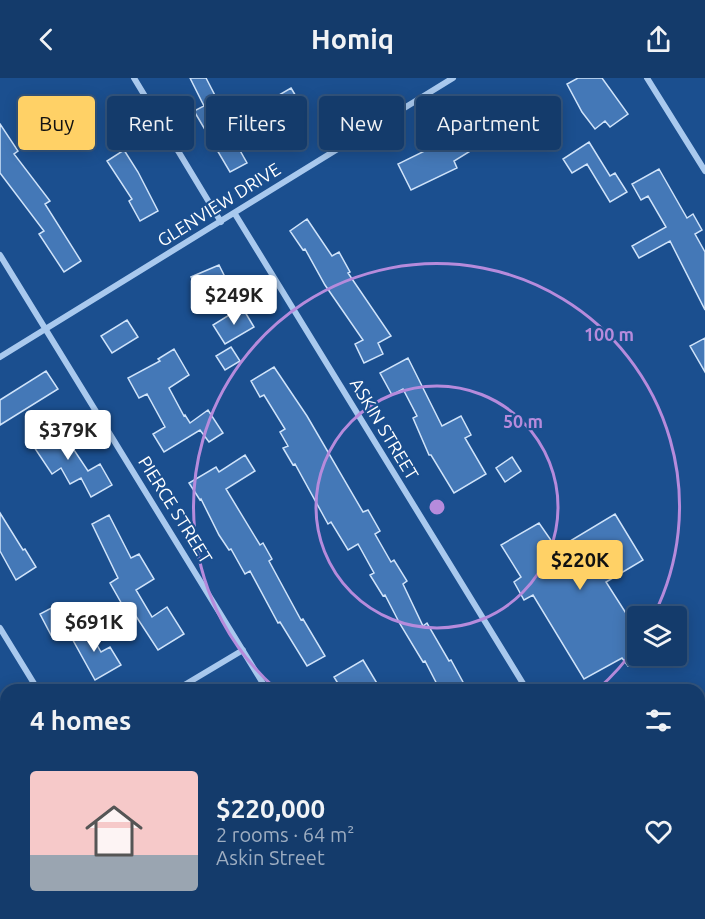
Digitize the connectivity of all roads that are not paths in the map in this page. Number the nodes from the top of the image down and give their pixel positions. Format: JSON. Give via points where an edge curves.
{"nodes":[{"id":1,"x":134,"y":78,"type":"edge"},
{"id":2,"x":453,"y":78,"type":"edge"},
{"id":3,"x":647,"y":78,"type":"edge"},
{"id":4,"x":705,"y":171,"type":"edge"},
{"id":5,"x":235,"y":214,"type":"junction"},
{"id":6,"x":221,"y":222,"type":"junction"},
{"id":7,"x":0,"y":255,"type":"edge"},
{"id":8,"x":46,"y":328,"type":"junction"},
{"id":9,"x":0,"y":357,"type":"edge"},
{"id":10,"x":0,"y":628,"type":"edge"},
{"id":11,"x":243,"y":650,"type":"junction"},
{"id":12,"x":34,"y":684,"type":"edge"},
{"id":13,"x":187,"y":684,"type":"edge"},
{"id":14,"x":263,"y":684,"type":"edge"},
{"id":15,"x":523,"y":684,"type":"edge"}],
"edges":[{"from":1,"to":6,"type":"street"},
{"from":2,"to":5,"type":"street","name":"GLENVIEW DRIVE"},
{"from":3,"to":4,"type":"street"},
{"from":5,"to":6,"type":"street","name":"GLENVIEW DRIVE"},
{"from":5,"to":15,"type":"street","name":"ASKIN STREET"},
{"from":6,"to":8,"type":"street","name":"GLENVIEW DRIVE"},
{"from":7,"to":8,"type":"street","name":"PIERCE STREET"},
{"from":8,"to":9,"type":"street","name":"GLENVIEW DRIVE"},
{"from":8,"to":11,"type":"street","name":"PIERCE STREET"},
{"from":10,"to":12,"type":"street"},
{"from":11,"to":13,"type":"street"},
{"from":11,"to":14,"type":"street","name":"PIERCE STREET"}]}
